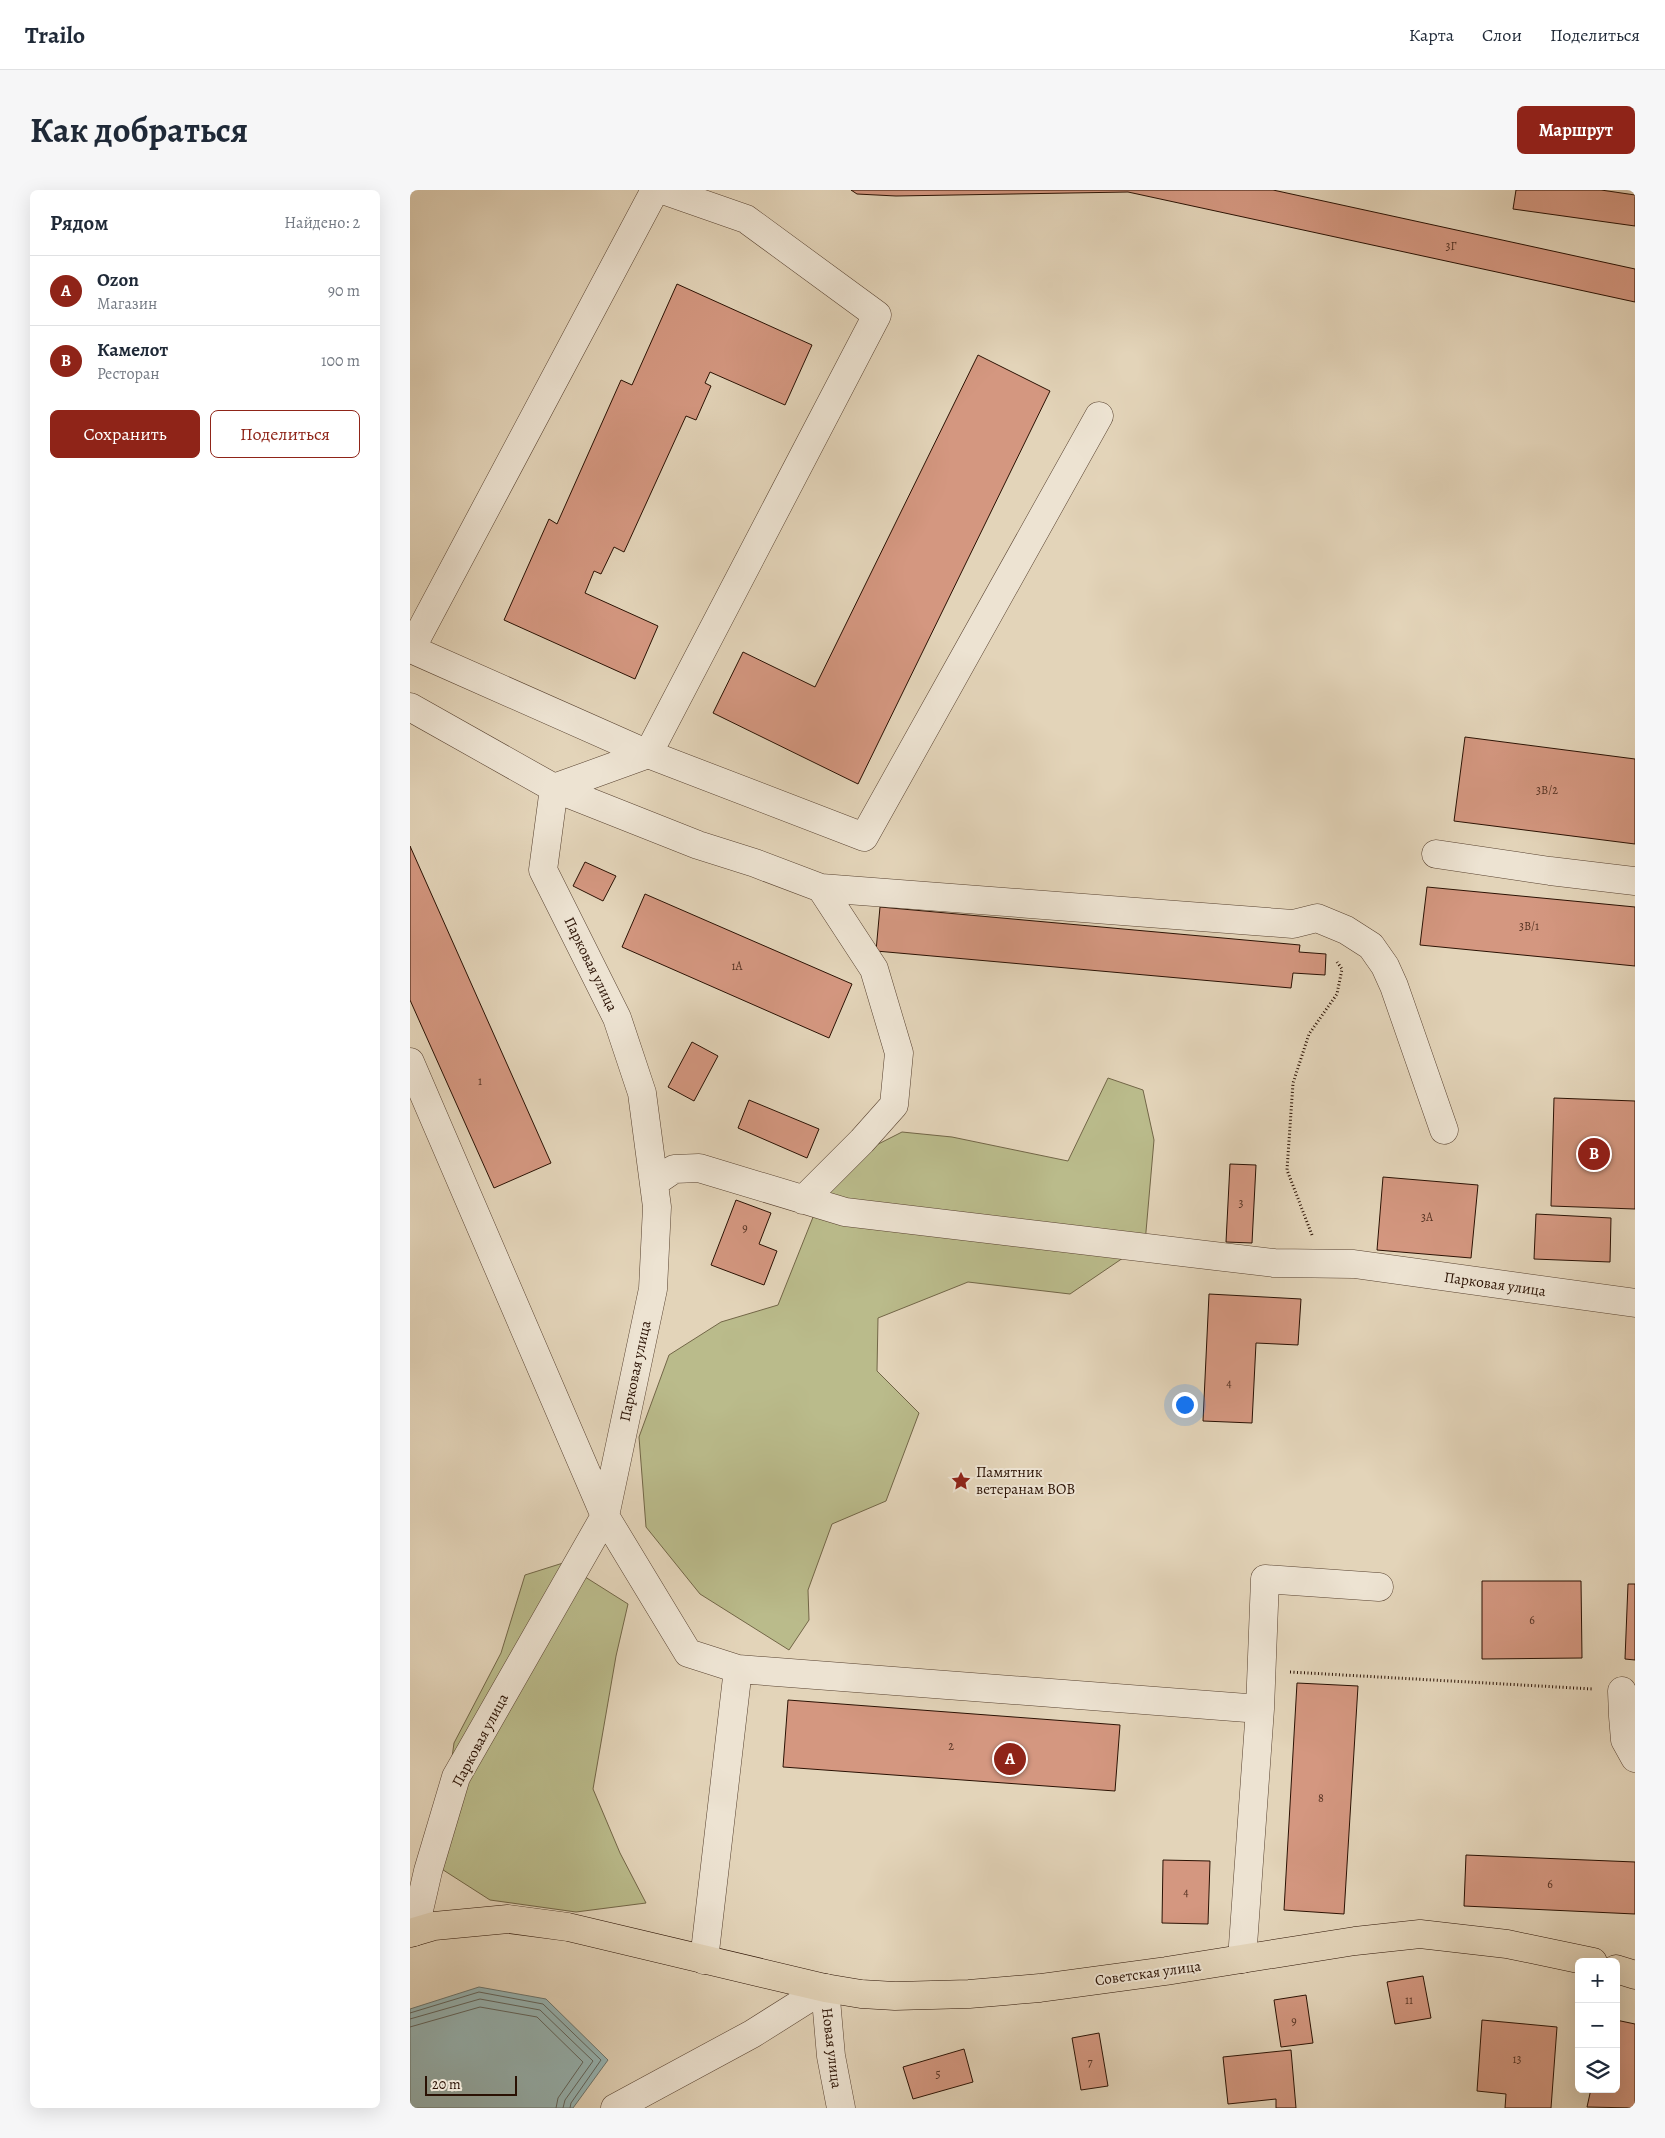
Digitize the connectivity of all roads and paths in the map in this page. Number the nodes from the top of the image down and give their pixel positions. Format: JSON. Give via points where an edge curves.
{"nodes":[{"id":1,"x":655,"y":190,"type":"edge"},
{"id":2,"x":663,"y":190,"type":"edge"},
{"id":3,"x":1099,"y":416,"type":"dead end"},
{"id":4,"x":410,"y":707,"type":"edge"},
{"id":5,"x":648,"y":754,"type":"junction"},
{"id":6,"x":554,"y":788,"type":"junction"},
{"id":7,"x":1436,"y":854,"type":"dead end"},
{"id":8,"x":1635,"y":881,"type":"edge"},
{"id":9,"x":821,"y":888,"type":"junction"},
{"id":10,"x":1335,"y":957,"type":"dead end"},
{"id":11,"x":410,"y":1062,"type":"edge"},
{"id":12,"x":1444,"y":1130,"type":"dead end"},
{"id":13,"x":655,"y":1182,"type":"junction"},
{"id":14,"x":803,"y":1200,"type":"junction"},
{"id":15,"x":1322,"y":1263,"type":"junction"},
{"id":16,"x":1635,"y":1303,"type":"edge"},
{"id":17,"x":605,"y":1516,"type":"junction"},
{"id":18,"x":1379,"y":1587,"type":"dead end"},
{"id":19,"x":738,"y":1669,"type":"junction"},
{"id":20,"x":1262,"y":1670,"type":"junction"},
{"id":21,"x":1627,"y":1708,"type":"edge"},
{"id":22,"x":1260,"y":1709,"type":"junction"},
{"id":23,"x":1635,"y":1758,"type":"edge"},
{"id":24,"x":419,"y":1864,"type":"edge"},
{"id":25,"x":412,"y":1932,"type":"edge"},
{"id":26,"x":1575,"y":1958,"type":"edge"},
{"id":27,"x":1242,"y":1959,"type":"junction"},
{"id":28,"x":704,"y":1960,"type":"junction"},
{"id":29,"x":1620,"y":1970,"type":"edge"},
{"id":30,"x":1635,"y":1975,"type":"edge"},
{"id":31,"x":825,"y":1988,"type":"junction"},
{"id":32,"x":615,"y":2108,"type":"edge"},
{"id":33,"x":841,"y":2108,"type":"edge"}],
"edges":[{"from":1,"to":5,"type":"street","via":[[412,649]]},
{"from":2,"to":5,"type":"street","via":[[746,218],[877,315]]},
{"from":3,"to":5,"type":"street","via":[[864,838]]},
{"from":4,"to":6,"type":"street"},
{"from":5,"to":6,"type":"street"},
{"from":6,"to":9,"type":"street","via":[[698,845],[755,862]]},
{"from":6,"to":13,"type":"street","name":"Парковая улица","via":[[543,870],[617,1018],[642,1093]]},
{"from":7,"to":8,"type":"street"},
{"from":9,"to":12,"type":"street","via":[[1293,924],[1317,918],[1346,930],[1371,946],[1385,966]]},
{"from":9,"to":14,"type":"street","via":[[874,969],[899,1053],[894,1105]]},
{"from":10,"to":15,"type":"path","via":[[1342,970],[1337,994],[1309,1034],[1293,1083],[1287,1170]]},
{"from":11,"to":17,"type":"street"},
{"from":13,"to":14,"type":"street","name":"Парковая улица","via":[[674,1168],[698,1168]]},
{"from":13,"to":17,"type":"street","name":"Парковая улица","via":[[653,1289]]},
{"from":14,"to":15,"type":"street","name":"Парковая улица","via":[[845,1212],[1274,1263]]},
{"from":15,"to":16,"type":"street","name":"Парковая улица","via":[[1354,1264]]},
{"from":17,"to":19,"type":"street","via":[[688,1654]]},
{"from":17,"to":24,"type":"street","name":"Парковая улица","via":[[456,1777]]},
{"from":18,"to":20,"type":"street","via":[[1265,1579]]},
{"from":19,"to":22,"type":"street"},
{"from":19,"to":28,"type":"street"},
{"from":20,"to":21,"type":"path"},
{"from":20,"to":22,"type":"street"},
{"from":21,"to":23,"type":"street","via":[[1625,1740]]},
{"from":22,"to":27,"type":"street"},
{"from":24,"to":25,"type":"street","name":"Парковая улица"},
{"from":25,"to":28,"type":"main road","name":"Советская улица","via":[[434,1926],[508,1919],[568,1927]]},
{"from":26,"to":27,"type":"main road","name":"Советская улица","via":[[1507,1944],[1420,1934]]},
{"from":27,"to":31,"type":"main road","name":"Советская улица","via":[[1050,1987],[969,1994],[895,1996]]},
{"from":28,"to":31,"type":"main road","name":"Советская улица"},
{"from":29,"to":30,"type":"main road"},
{"from":31,"to":32,"type":"street","via":[[752,2034]]},
{"from":31,"to":33,"type":"street","name":"Новая улица","via":[[831,2056]]}]}
